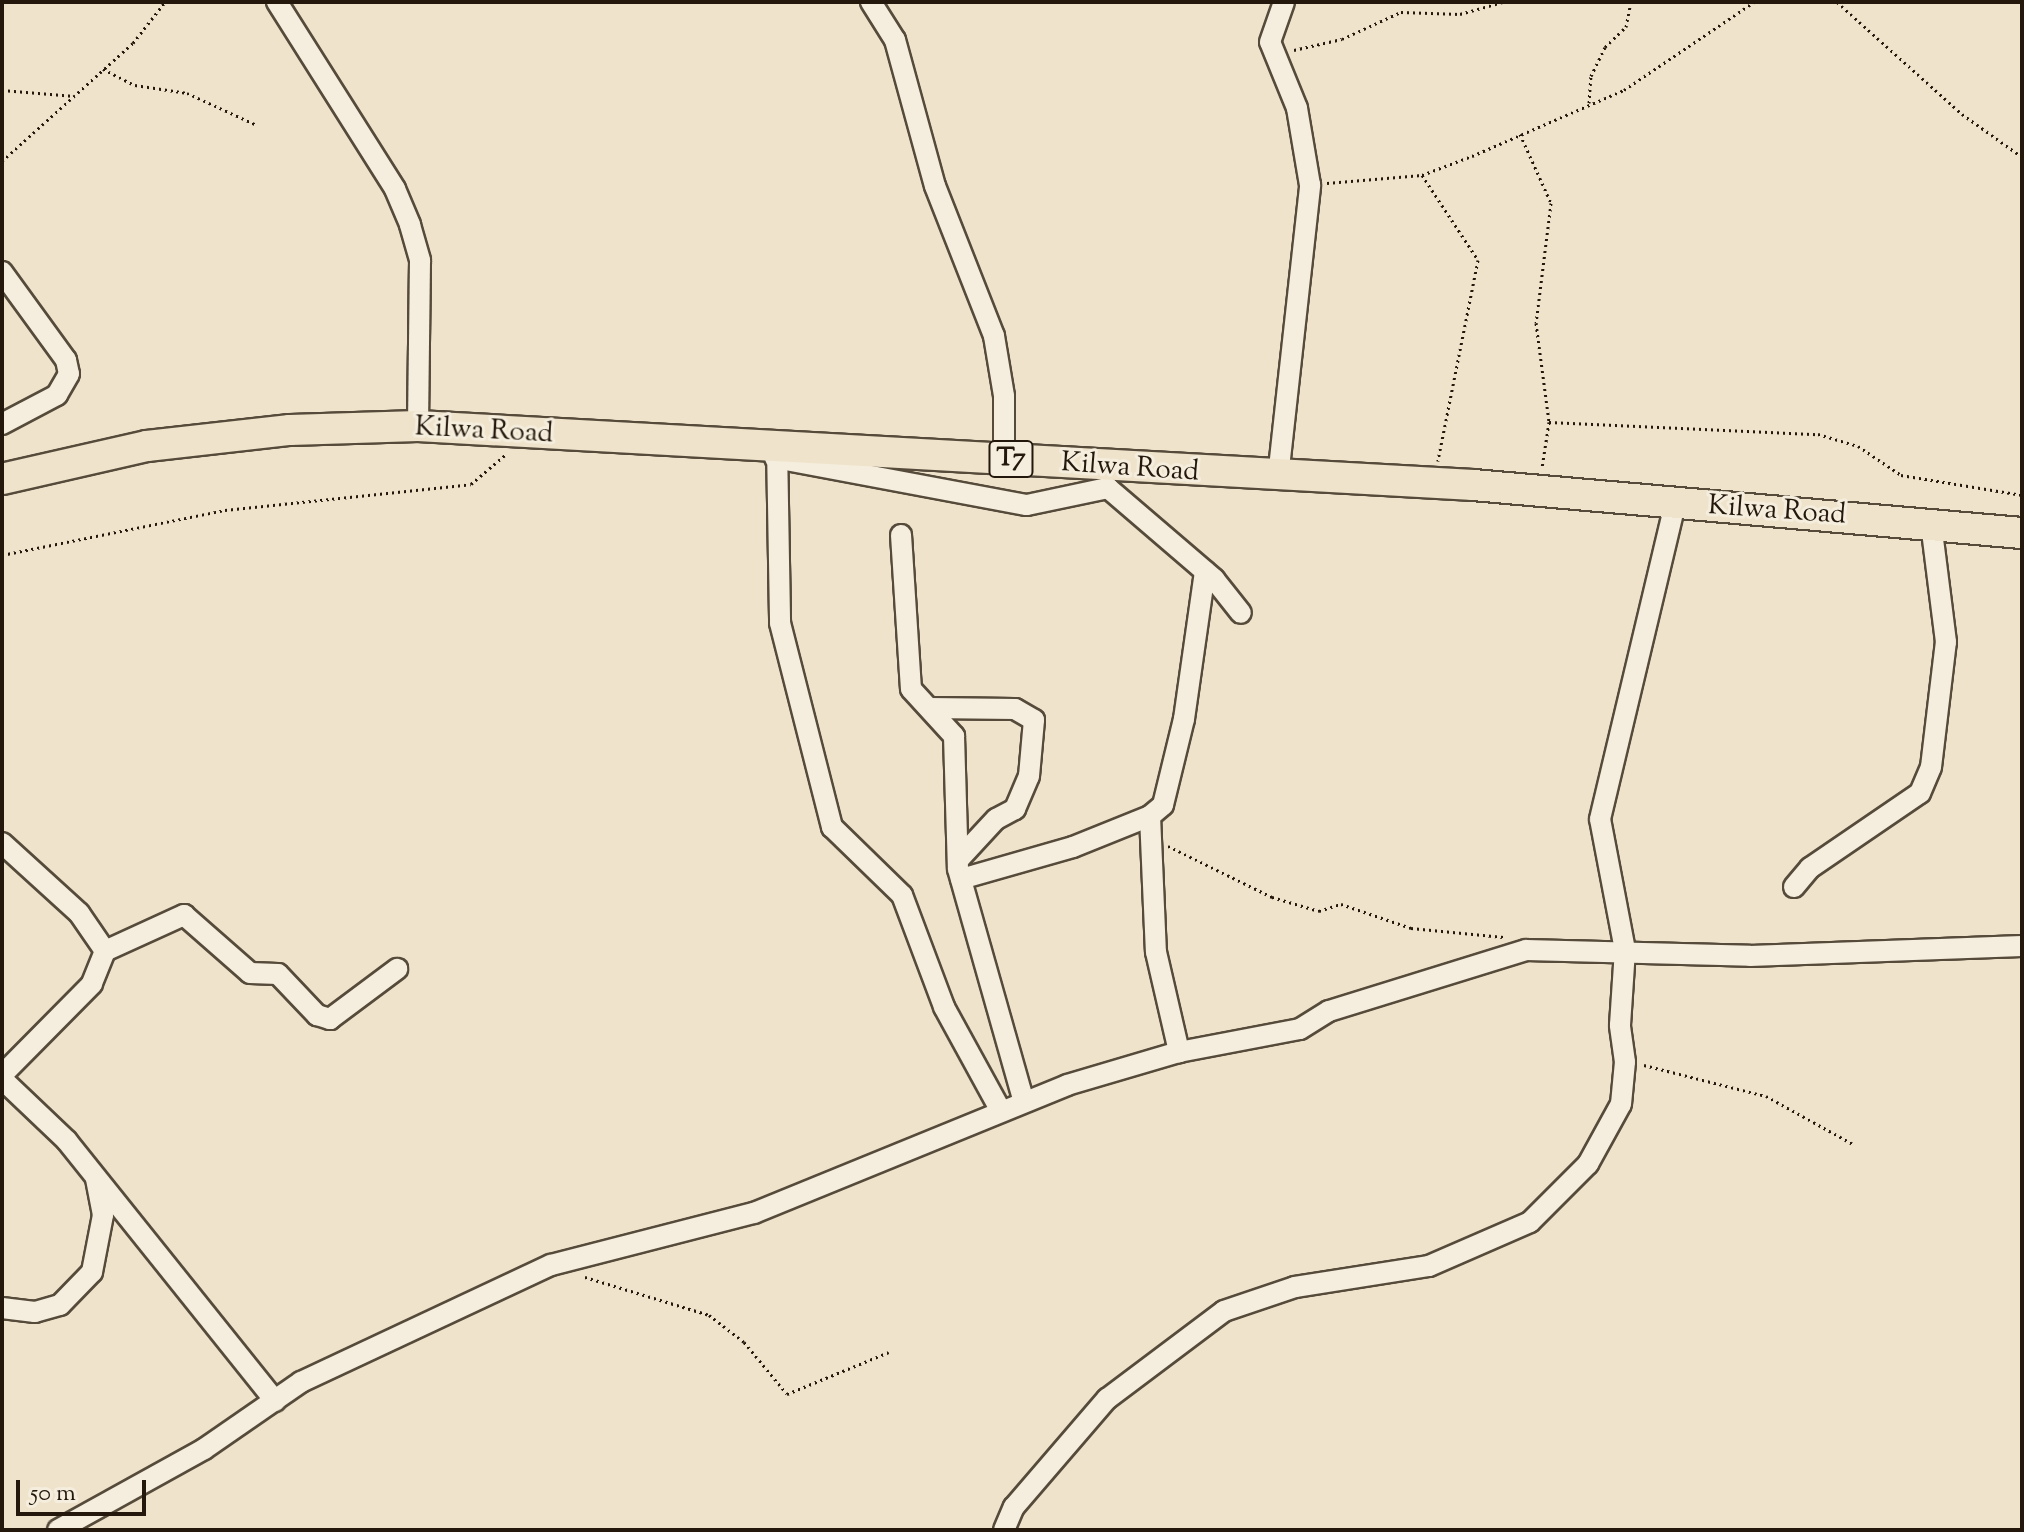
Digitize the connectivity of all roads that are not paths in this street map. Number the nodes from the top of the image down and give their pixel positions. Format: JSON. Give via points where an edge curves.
{"nodes":[{"id":1,"x":277,"y":2,"type":"edge"},
{"id":2,"x":871,"y":2,"type":"edge"},
{"id":3,"x":1284,"y":2,"type":"edge"},
{"id":4,"x":2,"y":272,"type":"edge"},
{"id":5,"x":2,"y":424,"type":"edge"},
{"id":6,"x":418,"y":426,"type":"junction"},
{"id":7,"x":776,"y":452,"type":"junction"},
{"id":8,"x":1004,"y":458,"type":"junction"},
{"id":9,"x":1278,"y":477,"type":"junction"},
{"id":10,"x":2,"y":479,"type":"edge"},
{"id":11,"x":1675,"y":504,"type":"junction"},
{"id":12,"x":1931,"y":523,"type":"junction"},
{"id":13,"x":2022,"y":533,"type":"edge"},
{"id":14,"x":901,"y":535,"type":"dead end"},
{"id":15,"x":1205,"y":571,"type":"junction"},
{"id":16,"x":1241,"y":613,"type":"dead end"},
{"id":17,"x":929,"y":708,"type":"junction"},
{"id":18,"x":1150,"y":816,"type":"junction"},
{"id":19,"x":5,"y":852,"type":"edge"},
{"id":20,"x":959,"y":870,"type":"junction"},
{"id":21,"x":1794,"y":887,"type":"dead end"},
{"id":22,"x":2022,"y":946,"type":"edge"},
{"id":23,"x":1625,"y":950,"type":"junction"},
{"id":24,"x":105,"y":951,"type":"junction"},
{"id":25,"x":397,"y":969,"type":"dead end"},
{"id":26,"x":1179,"y":1052,"type":"junction"},
{"id":27,"x":2,"y":1077,"type":"edge"},
{"id":28,"x":1024,"y":1102,"type":"junction"},
{"id":29,"x":1001,"y":1111,"type":"junction"},
{"id":30,"x":96,"y":1177,"type":"junction"},
{"id":31,"x":2,"y":1308,"type":"edge"},
{"id":32,"x":275,"y":1401,"type":"junction"},
{"id":33,"x":58,"y":1530,"type":"edge"},
{"id":34,"x":1004,"y":1530,"type":"edge"}],
"edges":[{"from":1,"to":6,"type":"street","via":[[395,189],[410,225],[420,261]]},
{"from":2,"to":8,"type":"street","via":[[895,40],[935,186],[994,336],[1004,396]]},
{"from":3,"to":9,"type":"street","via":[[1271,38],[1305,134],[1310,185]]},
{"from":4,"to":5,"type":"street","via":[[66,360],[69,374],[57,395]]},
{"from":6,"to":7,"type":"highway","name":"Kilwa Road","number":"T7"},
{"from":6,"to":10,"type":"highway","name":"Kilwa Road","number":"T7","via":[[290,430],[147,446]]},
{"from":7,"to":8,"type":"highway","name":"Kilwa Road","number":"T7"},
{"from":7,"to":15,"type":"street","via":[[1027,505],[1108,488]]},
{"from":7,"to":29,"type":"street","via":[[784,653],[824,779],[832,827],[902,895],[944,1007]]},
{"from":8,"to":9,"type":"highway","name":"Kilwa Road","number":"T7"},
{"from":9,"to":11,"type":"highway","name":"Kilwa Road","number":"T7"},
{"from":11,"to":12,"type":"highway","name":"Kilwa Road","number":"T7"},
{"from":11,"to":23,"type":"street","via":[[1600,819]]},
{"from":12,"to":13,"type":"highway","name":"Kilwa Road","number":"T7"},
{"from":12,"to":21,"type":"street","via":[[1946,642],[1931,767],[1920,793],[1810,868]]},
{"from":14,"to":17,"type":"street","via":[[906,662],[913,696]]},
{"from":15,"to":16,"type":"street"},
{"from":15,"to":18,"type":"street","via":[[1170,790]]},
{"from":17,"to":20,"type":"street","via":[[954,736]]},
{"from":17,"to":20,"type":"street","via":[[1015,709],[1034,720],[1026,787],[1015,809],[996,819]]},
{"from":18,"to":20,"type":"street","via":[[1046,856]]},
{"from":18,"to":26,"type":"street","via":[[1156,952]]},
{"from":19,"to":24,"type":"street","via":[[79,913]]},
{"from":20,"to":28,"type":"street"},
{"from":22,"to":23,"type":"street","via":[[1750,956]]},
{"from":23,"to":26,"type":"street","via":[[1551,947],[1401,987],[1329,1011],[1300,1029]]},
{"from":23,"to":34,"type":"street","via":[[1621,1104],[1588,1164],[1530,1222],[1429,1266],[1295,1287],[1224,1311],[1107,1399],[1014,1507]]},
{"from":24,"to":25,"type":"street","via":[[184,915],[250,973],[278,974],[317,1015],[330,1019]]},
{"from":24,"to":27,"type":"street","via":[[92,984]]},
{"from":26,"to":28,"type":"street"},
{"from":27,"to":30,"type":"street"},
{"from":28,"to":29,"type":"street"},
{"from":29,"to":32,"type":"street","via":[[754,1213],[551,1265]]},
{"from":30,"to":31,"type":"street","via":[[103,1215],[92,1272],[60,1305],[35,1312]]},
{"from":30,"to":32,"type":"street"},
{"from":32,"to":33,"type":"street","via":[[204,1449]]}]}
